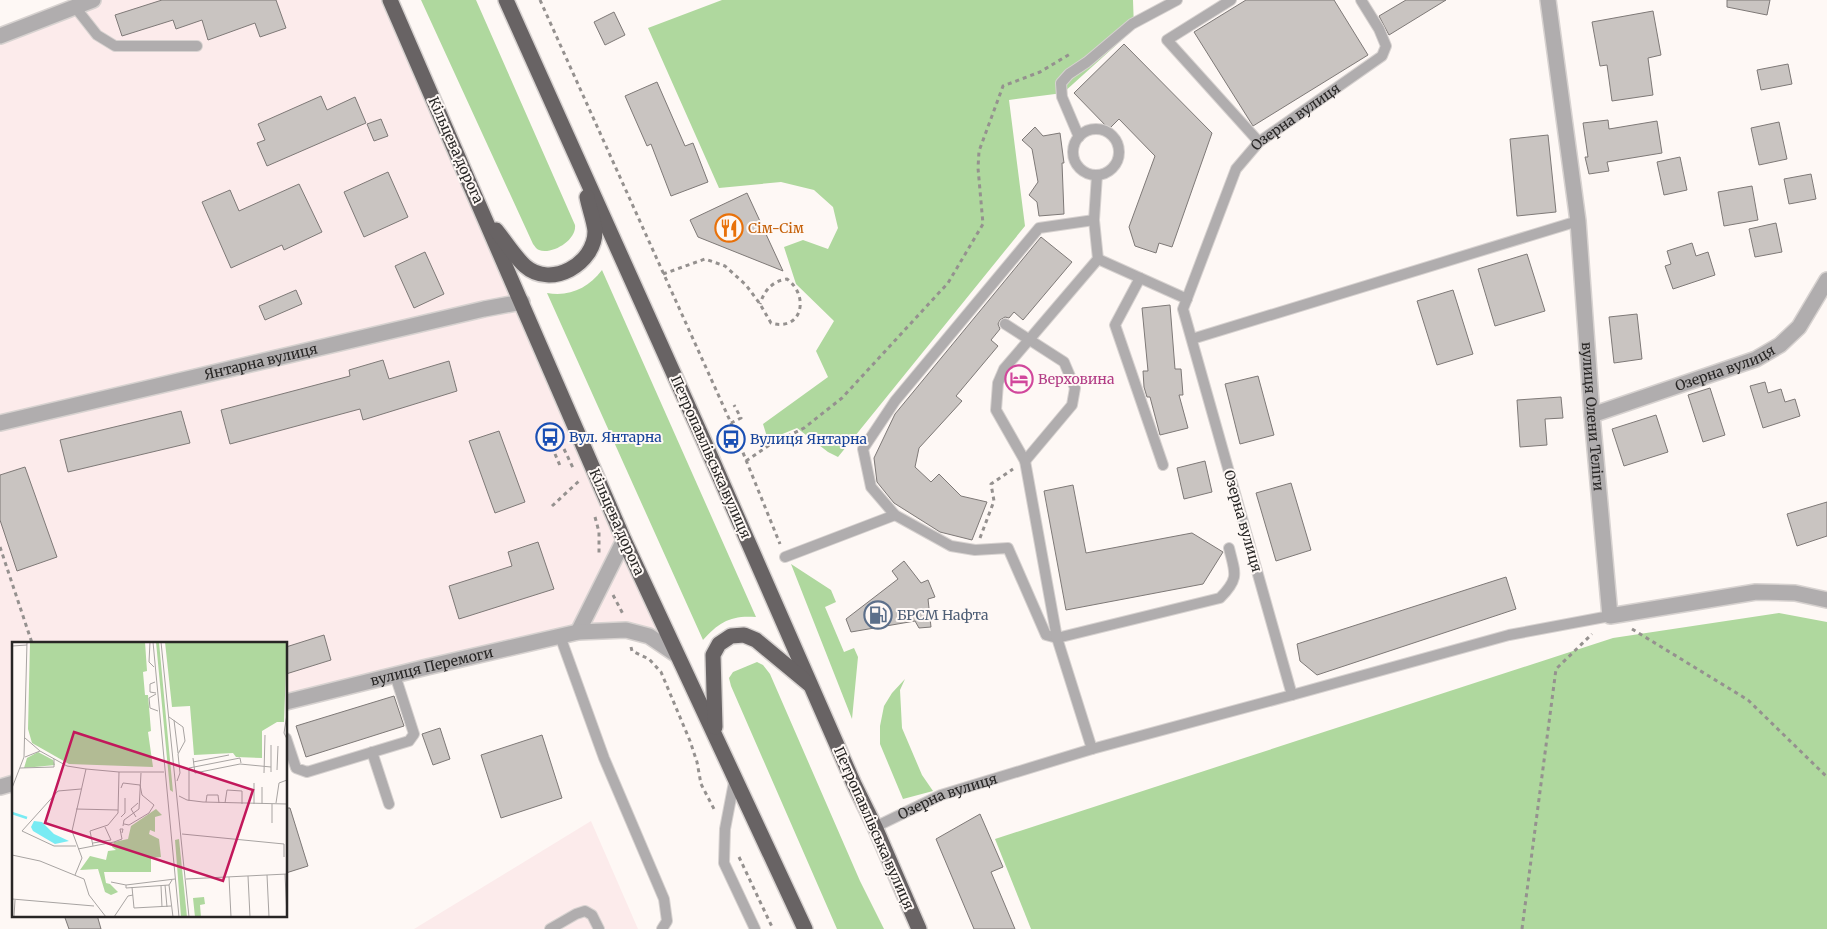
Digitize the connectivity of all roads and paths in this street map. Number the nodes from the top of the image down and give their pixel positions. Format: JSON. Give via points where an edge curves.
{"nodes":[{"id":1,"x":93,"y":0,"type":"edge"},
{"id":2,"x":390,"y":0,"type":"edge"},
{"id":3,"x":506,"y":0,"type":"edge"},
{"id":4,"x":540,"y":0,"type":"edge"},
{"id":5,"x":1177,"y":0,"type":"edge"},
{"id":6,"x":1231,"y":0,"type":"edge"},
{"id":7,"x":1361,"y":0,"type":"edge"},
{"id":8,"x":1548,"y":0,"type":"edge"},
{"id":9,"x":75,"y":7,"type":"junction"},
{"id":10,"x":0,"y":36,"type":"edge"},
{"id":11,"x":197,"y":46,"type":"dead end"},
{"id":12,"x":1074,"y":52,"type":"dead end"},
{"id":13,"x":1079,"y":137,"type":"junction"},
{"id":14,"x":1259,"y":142,"type":"junction"},
{"id":15,"x":580,"y":168,"type":"junction"},
{"id":16,"x":1097,"y":175,"type":"junction"},
{"id":17,"x":484,"y":215,"type":"junction"},
{"id":18,"x":1094,"y":220,"type":"junction"},
{"id":19,"x":1578,"y":221,"type":"junction"},
{"id":20,"x":1098,"y":260,"type":"junction"},
{"id":21,"x":663,"y":274,"type":"junction"},
{"id":22,"x":1140,"y":278,"type":"junction"},
{"id":23,"x":1827,"y":280,"type":"edge"},
{"id":24,"x":1187,"y":299,"type":"junction"},
{"id":25,"x":522,"y":302,"type":"junction"},
{"id":26,"x":760,"y":304,"type":"junction"},
{"id":27,"x":1004,"y":324,"type":"dead end"},
{"id":28,"x":1029,"y":339,"type":"junction"},
{"id":29,"x":1192,"y":339,"type":"junction"},
{"id":30,"x":734,"y":405,"type":"dead end"},
{"id":31,"x":1592,"y":415,"type":"junction"},
{"id":32,"x":0,"y":423,"type":"edge"},
{"id":33,"x":731,"y":423,"type":"junction"},
{"id":34,"x":555,"y":454,"type":"dead end"},
{"id":35,"x":746,"y":461,"type":"junction"},
{"id":36,"x":1025,"y":461,"type":"junction"},
{"id":37,"x":1163,"y":464,"type":"dead end"},
{"id":38,"x":561,"y":468,"type":"dead end"},
{"id":39,"x":579,"y":481,"type":"dead end"},
{"id":40,"x":552,"y":506,"type":"dead end"},
{"id":41,"x":895,"y":515,"type":"junction"},
{"id":42,"x":624,"y":540,"type":"junction"},
{"id":43,"x":0,"y":547,"type":"edge"},
{"id":44,"x":1229,"y":548,"type":"dead end"},
{"id":45,"x":975,"y":550,"type":"junction"},
{"id":46,"x":785,"y":556,"type":"joint"},
{"id":47,"x":1827,"y":600,"type":"edge"},
{"id":48,"x":1610,"y":616,"type":"junction"},
{"id":49,"x":578,"y":632,"type":"junction"},
{"id":50,"x":560,"y":636,"type":"junction"},
{"id":51,"x":1057,"y":638,"type":"junction"},
{"id":52,"x":32,"y":642,"type":"edge"},
{"id":53,"x":677,"y":655,"type":"junction"},
{"id":54,"x":395,"y":674,"type":"junction"},
{"id":55,"x":812,"y":687,"type":"junction"},
{"id":56,"x":1292,"y":695,"type":"junction"},
{"id":57,"x":288,"y":701,"type":"edge"},
{"id":58,"x":715,"y":734,"type":"junction"},
{"id":59,"x":288,"y":744,"type":"edge"},
{"id":60,"x":1092,"y":749,"type":"junction"},
{"id":61,"x":372,"y":752,"type":"junction"},
{"id":62,"x":735,"y":776,"type":"junction"},
{"id":63,"x":1827,"y":777,"type":"edge"},
{"id":64,"x":389,"y":804,"type":"dead end"},
{"id":65,"x":875,"y":827,"type":"junction"},
{"id":66,"x":916,"y":922,"type":"edge"},
{"id":67,"x":550,"y":929,"type":"edge"},
{"id":68,"x":598,"y":929,"type":"edge"},
{"id":69,"x":662,"y":929,"type":"edge"},
{"id":70,"x":755,"y":929,"type":"edge"},
{"id":71,"x":805,"y":929,"type":"edge"},
{"id":72,"x":1522,"y":929,"type":"edge"}],
"edges":[{"from":1,"to":9,"type":"street"},
{"from":2,"to":17,"type":"highway","name":"Кільцева дорога"},
{"from":3,"to":15,"type":"highway","name":"Петропавлівська вулиця"},
{"from":4,"to":21,"type":"path"},
{"from":5,"to":13,"type":"lane","via":[[1132,24],[1061,83],[1062,97]]},
{"from":6,"to":14,"type":"lane","via":[[1167,40]]},
{"from":7,"to":14,"type":"lane","name":"Озерна вулиця","via":[[1386,46],[1382,56]]},
{"from":8,"to":19,"type":"street","name":"вулиця Олени Теліги"},
{"from":9,"to":10,"type":"street"},
{"from":9,"to":11,"type":"lane","via":[[97,35],[115,46]]},
{"from":12,"to":35,"type":"path","via":[[1040,72],[1003,86],[979,151],[983,224],[948,283],[842,398],[804,428]]},
{"from":13,"to":16,"type":"lane","via":[[1073,151],[1077,166]]},
{"from":13,"to":16,"type":"lane","via":[[1092,130],[1100,130],[1117,143],[1116,165]]},
{"from":14,"to":24,"type":"lane","name":"Озерна вулиця","via":[[1236,169]]},
{"from":15,"to":17,"type":"highway","via":[[595,232],[591,248],[578,266],[562,273],[543,275],[526,266]]},
{"from":15,"to":55,"type":"highway","name":"Петропавлівська вулиця"},
{"from":16,"to":18,"type":"lane"},
{"from":17,"to":25,"type":"highway","name":"Кільцева дорога"},
{"from":18,"to":20,"type":"lane"},
{"from":18,"to":41,"type":"lane","via":[[1039,228],[979,306],[895,401],[863,449],[872,487]]},
{"from":19,"to":29,"type":"lane"},
{"from":19,"to":31,"type":"street","name":"вулиця Олени Теліги"},
{"from":20,"to":22,"type":"lane"},
{"from":20,"to":28,"type":"lane"},
{"from":21,"to":26,"type":"path","via":[[705,259],[725,266],[746,285]]},
{"from":21,"to":33,"type":"path"},
{"from":22,"to":24,"type":"lane"},
{"from":22,"to":37,"type":"lane","via":[[1115,325]]},
{"from":23,"to":31,"type":"street","name":"Озерна вулиця","via":[[1799,327],[1780,345],[1756,359]]},
{"from":24,"to":29,"type":"lane","name":"Озерна вулиця","via":[[1184,309]]},
{"from":25,"to":32,"type":"street","name":"Янтарна вулиця"},
{"from":25,"to":42,"type":"highway","name":"Кільцева дорога"},
{"from":26,"to":26,"type":"path","via":[[764,293],[787,279],[800,297],[801,308],[789,323],[779,325],[771,323]]},
{"from":27,"to":28,"type":"lane"},
{"from":28,"to":36,"type":"lane","via":[[1004,369],[998,383],[996,410]]},
{"from":28,"to":36,"type":"lane","via":[[1064,362],[1075,388],[1072,404]]},
{"from":29,"to":56,"type":"lane","name":"Озерна вулиця"},
{"from":30,"to":33,"type":"path","via":[[741,418]]},
{"from":31,"to":48,"type":"street","name":"вулиця Олени Теліги"},
{"from":33,"to":35,"type":"path"},
{"from":34,"to":38,"type":"path"},
{"from":35,"to":46,"type":"path"},
{"from":36,"to":45,"type":"path","via":[[991,484],[994,501]]},
{"from":36,"to":51,"type":"lane"},
{"from":39,"to":40,"type":"path"},
{"from":41,"to":45,"type":"lane","via":[[951,546]]},
{"from":41,"to":46,"type":"lane"},
{"from":42,"to":49,"type":"street"},
{"from":42,"to":53,"type":"highway","name":"Кільцева дорога"},
{"from":43,"to":52,"type":"path"},
{"from":44,"to":51,"type":"lane","via":[[1235,576],[1231,587],[1220,598]]},
{"from":45,"to":51,"type":"lane","via":[[1008,548],[1046,635]]},
{"from":47,"to":48,"type":"street","via":[[1795,593],[1756,592]]},
{"from":48,"to":56,"type":"lane","via":[[1509,635]]},
{"from":48,"to":63,"type":"path","via":[[1748,700]]},
{"from":48,"to":72,"type":"path","via":[[1556,669]]},
{"from":49,"to":50,"type":"street","name":"вулиця Перемоги"},
{"from":49,"to":53,"type":"street","name":"вулиця Перемоги","via":[[626,630],[649,636]]},
{"from":50,"to":54,"type":"street","name":"вулиця Перемоги"},
{"from":50,"to":69,"type":"lane","via":[[604,758],[664,899],[667,921]]},
{"from":51,"to":60,"type":"lane"},
{"from":53,"to":58,"type":"highway","name":"Кільцева дорога"},
{"from":54,"to":57,"type":"street","name":"вулиця Перемоги"},
{"from":54,"to":61,"type":"lane","via":[[414,734],[409,741]]},
{"from":55,"to":58,"type":"highway","via":[[756,640],[744,635],[731,636],[719,644],[713,655]]},
{"from":55,"to":65,"type":"highway","name":"Петропавлівська вулиця"},
{"from":56,"to":60,"type":"lane","name":"Озерна вулиця"},
{"from":58,"to":62,"type":"highway","name":"Кільцева дорога"},
{"from":59,"to":61,"type":"lane","via":[[296,768],[306,772]]},
{"from":60,"to":65,"type":"lane","name":"Озерна вулиця","via":[[941,795]]},
{"from":61,"to":64,"type":"lane"},
{"from":62,"to":70,"type":"lane","via":[[725,829],[724,863]]},
{"from":62,"to":71,"type":"highway","name":"Кільцева дорога"},
{"from":65,"to":66,"type":"highway","name":"Петропавлівська вулиця"},
{"from":67,"to":68,"type":"lane","via":[[585,911],[592,915]]}]}
